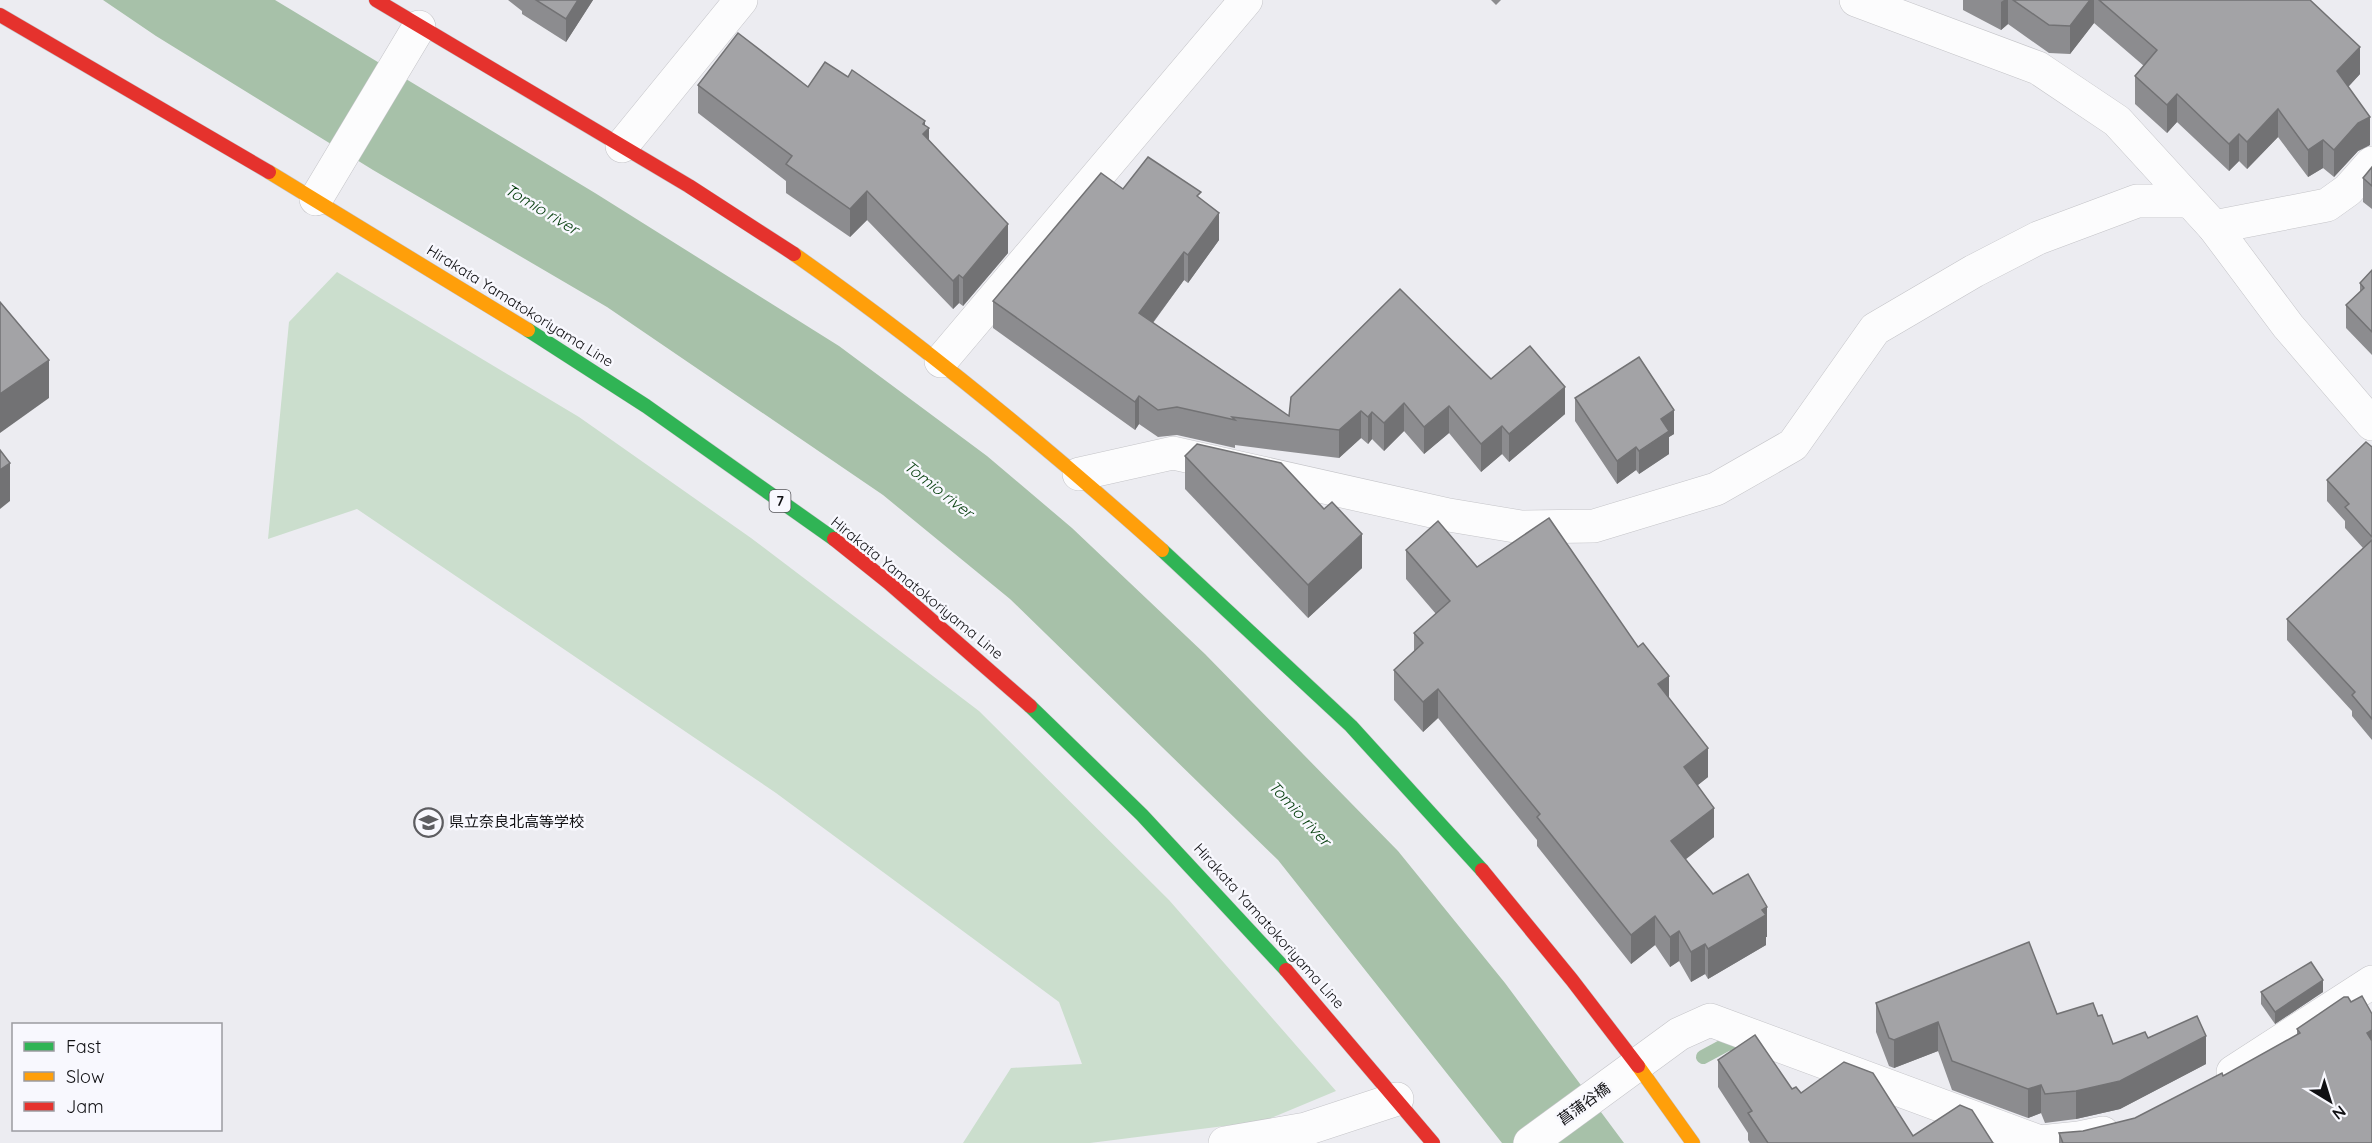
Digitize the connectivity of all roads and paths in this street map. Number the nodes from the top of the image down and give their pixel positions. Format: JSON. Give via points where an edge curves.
{"nodes":[{"id":1,"x":376,"y":0,"type":"edge"},
{"id":2,"x":741,"y":0,"type":"edge"},
{"id":3,"x":1246,"y":0,"type":"edge"},
{"id":4,"x":1856,"y":0,"type":"edge"},
{"id":5,"x":0,"y":15,"type":"edge"},
{"id":6,"x":419,"y":27,"type":"junction"},
{"id":7,"x":622,"y":146,"type":"junction"},
{"id":8,"x":2372,"y":163,"type":"edge"},
{"id":9,"x":316,"y":199,"type":"junction"},
{"id":10,"x":2188,"y":201,"type":"junction"},
{"id":11,"x":2214,"y":227,"type":"junction"},
{"id":12,"x":941,"y":361,"type":"junction"},
{"id":13,"x":2372,"y":424,"type":"edge"},
{"id":14,"x":1079,"y":474,"type":"junction"},
{"id":15,"x":2372,"y":982,"type":"edge"},
{"id":16,"x":1638,"y":1065,"type":"junction"},
{"id":17,"x":2203,"y":1088,"type":"edge"},
{"id":18,"x":1397,"y":1099,"type":"junction"},
{"id":19,"x":2127,"y":1127,"type":"edge"},
{"id":20,"x":1225,"y":1143,"type":"edge"},
{"id":21,"x":1433,"y":1143,"type":"edge"},
{"id":22,"x":1530,"y":1143,"type":"edge"},
{"id":23,"x":1693,"y":1143,"type":"edge"}],
"edges":[{"from":1,"to":6,"type":"main road"},
{"from":2,"to":7,"type":"street"},
{"from":3,"to":12,"type":"street"},
{"from":4,"to":10,"type":"street","via":[[2038,68],[2117,121]]},
{"from":5,"to":9,"type":"main road","name":"Hirakata Yamatokoriyama Line","number":"7"},
{"from":6,"to":7,"type":"main road"},
{"from":6,"to":9,"type":"street"},
{"from":7,"to":12,"type":"main road","via":[[790,252]]},
{"from":8,"to":11,"type":"street","via":[[2348,190],[2327,205]]},
{"from":9,"to":18,"type":"main road","name":"Hirakata Yamatokoriyama Line","number":"7","via":[[634,396],[854,554],[1027,701],[1180,852],[1294,975]]},
{"from":10,"to":11,"type":"street"},
{"from":10,"to":14,"type":"street","via":[[2137,201],[2038,238],[1974,271],[1875,329],[1794,445],[1716,489],[1594,526],[1521,527],[1449,515],[1173,453]]},
{"from":11,"to":13,"type":"street","via":[[2288,326]]},
{"from":12,"to":14,"type":"main road"},
{"from":14,"to":16,"type":"main road","via":[[1350,726],[1466,853]]},
{"from":15,"to":17,"type":"street","via":[[2251,1062]]},
{"from":16,"to":19,"type":"street","name":"菖蒲谷橋","via":[[1679,1034],[1710,1020],[2040,1142]]},
{"from":16,"to":22,"type":"street","name":"菖蒲谷橋"},
{"from":16,"to":23,"type":"main road"},
{"from":18,"to":20,"type":"street","via":[[1306,1129]]},
{"from":18,"to":21,"type":"main road","name":"Hirakata Yamatokoriyama Line","number":"7"}]}
